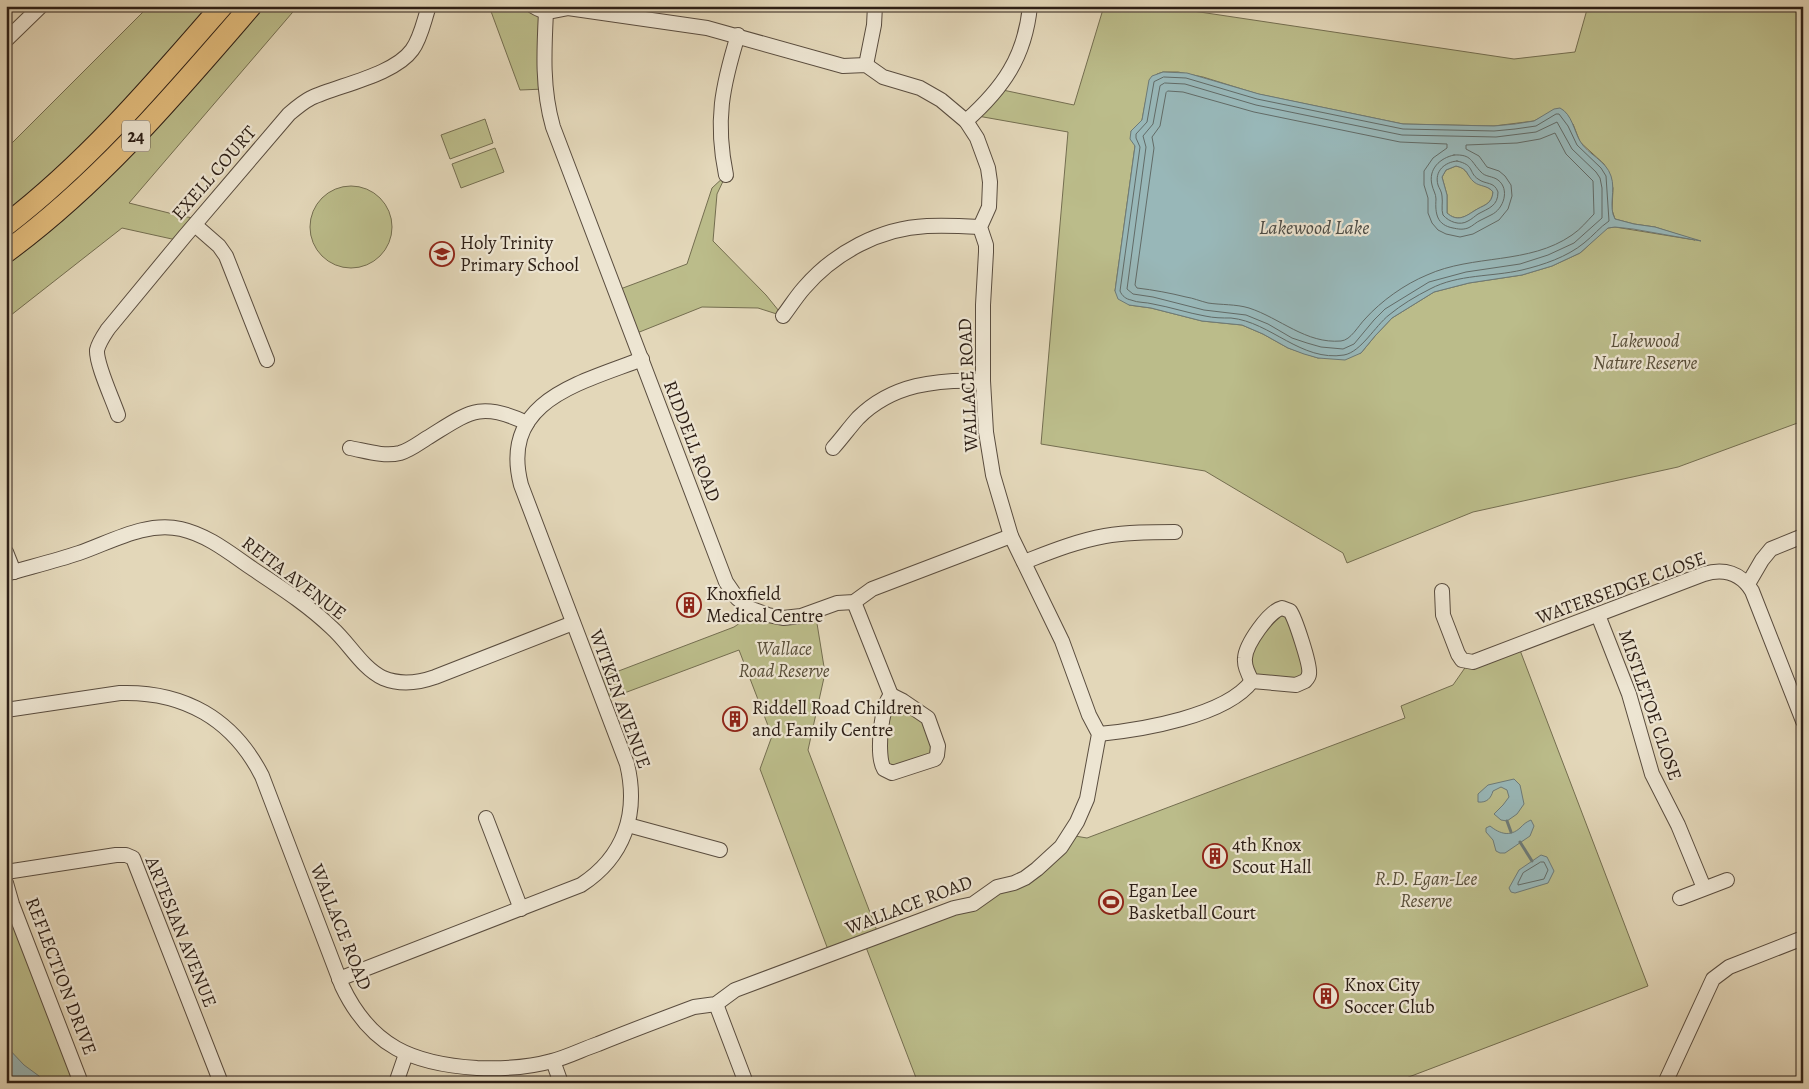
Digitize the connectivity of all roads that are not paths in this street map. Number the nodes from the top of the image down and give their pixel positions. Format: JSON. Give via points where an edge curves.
{"nodes":[{"id":1,"x":222,"y":6,"type":"edge"},
{"id":2,"x":251,"y":6,"type":"edge"},
{"id":3,"x":429,"y":6,"type":"edge"},
{"id":4,"x":875,"y":6,"type":"edge"},
{"id":5,"x":1030,"y":6,"type":"edge"},
{"id":6,"x":40,"y":7,"type":"edge"},
{"id":7,"x":540,"y":9,"type":"edge"},
{"id":8,"x":606,"y":10,"type":"edge"},
{"id":9,"x":738,"y":36,"type":"junction"},
{"id":10,"x":6,"y":40,"type":"edge"},
{"id":11,"x":866,"y":65,"type":"junction"},
{"id":12,"x":966,"y":121,"type":"junction"},
{"id":13,"x":726,"y":175,"type":"dead end"},
{"id":14,"x":6,"y":225,"type":"edge"},
{"id":15,"x":195,"y":225,"type":"junction"},
{"id":16,"x":980,"y":227,"type":"junction"},
{"id":17,"x":6,"y":252,"type":"edge"},
{"id":18,"x":783,"y":316,"type":"dead end"},
{"id":19,"x":267,"y":360,"type":"dead end"},
{"id":20,"x":642,"y":360,"type":"junction"},
{"id":21,"x":983,"y":381,"type":"junction"},
{"id":22,"x":118,"y":415,"type":"dead end"},
{"id":23,"x":526,"y":423,"type":"junction"},
{"id":24,"x":350,"y":448,"type":"dead end"},
{"id":25,"x":833,"y":448,"type":"dead end"},
{"id":26,"x":1175,"y":532,"type":"dead end"},
{"id":27,"x":1011,"y":536,"type":"junction"},
{"id":28,"x":1803,"y":536,"type":"edge"},
{"id":29,"x":6,"y":552,"type":"edge"},
{"id":30,"x":1024,"y":562,"type":"junction"},
{"id":31,"x":10,"y":573,"type":"edge"},
{"id":32,"x":1748,"y":584,"type":"junction"},
{"id":33,"x":1442,"y":591,"type":"dead end"},
{"id":34,"x":854,"y":602,"type":"junction"},
{"id":35,"x":1598,"y":615,"type":"junction"},
{"id":36,"x":573,"y":624,"type":"junction"},
{"id":37,"x":1252,"y":681,"type":"junction"},
{"id":38,"x":891,"y":695,"type":"junction"},
{"id":39,"x":6,"y":710,"type":"edge"},
{"id":40,"x":1803,"y":721,"type":"edge"},
{"id":41,"x":1099,"y":734,"type":"junction"},
{"id":42,"x":486,"y":818,"type":"dead end"},
{"id":43,"x":628,"y":825,"type":"junction"},
{"id":44,"x":720,"y":850,"type":"dead end"},
{"id":45,"x":6,"y":872,"type":"edge"},
{"id":46,"x":1727,"y":880,"type":"dead end"},
{"id":47,"x":6,"y":883,"type":"edge"},
{"id":48,"x":1704,"y":888,"type":"junction"},
{"id":49,"x":1680,"y":898,"type":"dead end"},
{"id":50,"x":521,"y":909,"type":"junction"},
{"id":51,"x":1803,"y":938,"type":"edge"},
{"id":52,"x":339,"y":979,"type":"junction"},
{"id":53,"x":716,"y":1004,"type":"junction"},
{"id":54,"x":406,"y":1054,"type":"junction"},
{"id":55,"x":553,"y":1061,"type":"junction"},
{"id":56,"x":81,"y":1083,"type":"edge"},
{"id":57,"x":220,"y":1083,"type":"edge"},
{"id":58,"x":396,"y":1083,"type":"edge"},
{"id":59,"x":561,"y":1083,"type":"edge"},
{"id":60,"x":746,"y":1083,"type":"edge"},
{"id":61,"x":1665,"y":1083,"type":"edge"}],
"edges":[{"from":1,"to":14,"type":"main road","number":"24","via":[[108,134]]},
{"from":2,"to":17,"type":"main road","number":"24","via":[[175,94],[99,174],[56,214]]},
{"from":3,"to":15,"type":"street","name":"EXELL COURT","via":[[409,54],[380,72],[313,97],[289,114]]},
{"from":4,"to":11,"type":"street"},
{"from":5,"to":12,"type":"street","via":[[1026,32],[1012,69],[993,95]]},
{"from":6,"to":10,"type":"street"},
{"from":7,"to":8,"type":"street","via":[[554,12],[568,8]]},
{"from":7,"to":20,"type":"street","name":"RIDDELL ROAD","via":[[547,102],[553,127]]},
{"from":8,"to":9,"type":"street"},
{"from":9,"to":11,"type":"street","via":[[843,66]]},
{"from":9,"to":13,"type":"street","via":[[720,111]]},
{"from":11,"to":12,"type":"street","via":[[883,77],[930,93]]},
{"from":12,"to":16,"type":"street","via":[[977,138],[990,182],[989,207]]},
{"from":15,"to":19,"type":"street","via":[[226,256]]},
{"from":15,"to":22,"type":"street","name":"EXELL COURT","via":[[100,342],[97,352],[99,363]]},
{"from":16,"to":18,"type":"street","via":[[915,227],[891,232],[856,246],[827,265]]},
{"from":16,"to":21,"type":"street","name":"WALLACE ROAD","via":[[986,245]]},
{"from":20,"to":23,"type":"street","name":"WITKEN AVENUE","via":[[556,394]]},
{"from":20,"to":34,"type":"street","name":"RIDDELL ROAD","via":[[726,582],[737,598],[761,613],[783,618],[800,616],[837,603]]},
{"from":21,"to":25,"type":"street","via":[[926,382],[897,392],[865,412]]},
{"from":21,"to":27,"type":"street","name":"WALLACE ROAD","via":[[990,462]]},
{"from":23,"to":24,"type":"street","via":[[503,412],[479,411],[466,414],[402,452],[385,454]]},
{"from":23,"to":36,"type":"street","name":"WITKEN AVENUE","via":[[517,456],[518,476]]},
{"from":26,"to":30,"type":"street","via":[[1100,537]]},
{"from":27,"to":30,"type":"street","name":"WALLACE ROAD"},
{"from":27,"to":34,"type":"street","name":"RIDDELL ROAD","via":[[872,589]]},
{"from":28,"to":32,"type":"street","via":[[1771,549]]},
{"from":29,"to":31,"type":"street"},
{"from":30,"to":41,"type":"street","name":"WALLACE ROAD","via":[[1062,641]]},
{"from":31,"to":36,"type":"street","name":"REITA AVENUE","via":[[141,530],[180,528],[215,543],[293,596],[333,629],[372,671],[402,682],[426,680]]},
{"from":32,"to":35,"type":"street","name":"WATERSEDGE CLOSE","via":[[1736,575],[1714,571]]},
{"from":32,"to":40,"type":"street"},
{"from":33,"to":35,"type":"street","name":"WATERSEDGE CLOSE","via":[[1443,616],[1458,654],[1469,662]]},
{"from":34,"to":38,"type":"street"},
{"from":35,"to":48,"type":"street","name":"MISTLETOE CLOSE","via":[[1629,694],[1652,774]]},
{"from":36,"to":43,"type":"street","name":"WITKEN AVENUE","via":[[627,764],[632,795]]},
{"from":37,"to":37,"type":"street","via":[[1245,663],[1246,652],[1271,614],[1278,609],[1287,609],[1295,620],[1310,674],[1302,684],[1296,685]]},
{"from":37,"to":41,"type":"street","via":[[1240,694],[1202,711],[1165,723]]},
{"from":38,"to":38,"type":"street","via":[[928,718],[939,750],[929,762],[892,773],[884,769],[880,758],[884,711]]},
{"from":39,"to":52,"type":"street","name":"WALLACE ROAD","via":[[135,692],[184,702],[221,724],[246,750],[262,776]]},
{"from":41,"to":53,"type":"street","name":"WALLACE ROAD","via":[[1082,813],[1061,847],[1033,872],[1014,883],[997,887],[973,904],[954,908],[735,990]]},
{"from":42,"to":50,"type":"street"},
{"from":43,"to":44,"type":"street"},
{"from":43,"to":50,"type":"street","name":"WITKEN AVENUE","via":[[610,860],[592,878]]},
{"from":45,"to":57,"type":"street","name":"ARTESIAN AVENUE","via":[[116,855],[126,854],[133,858]]},
{"from":46,"to":48,"type":"street"},
{"from":47,"to":56,"type":"street","name":"REFLECTION DRIVE"},
{"from":48,"to":49,"type":"street"},
{"from":50,"to":52,"type":"street","name":"WITKEN AVENUE"},
{"from":51,"to":61,"type":"street","via":[[1730,967],[1713,979]]},
{"from":52,"to":54,"type":"street","name":"WALLACE ROAD","via":[[369,1027]]},
{"from":53,"to":55,"type":"street","name":"WALLACE ROAD","via":[[694,1007]]},
{"from":53,"to":60,"type":"street"},
{"from":54,"to":55,"type":"street","name":"WALLACE ROAD","via":[[432,1063],[486,1068],[517,1068]]},
{"from":54,"to":58,"type":"street"},
{"from":55,"to":59,"type":"street"}]}
